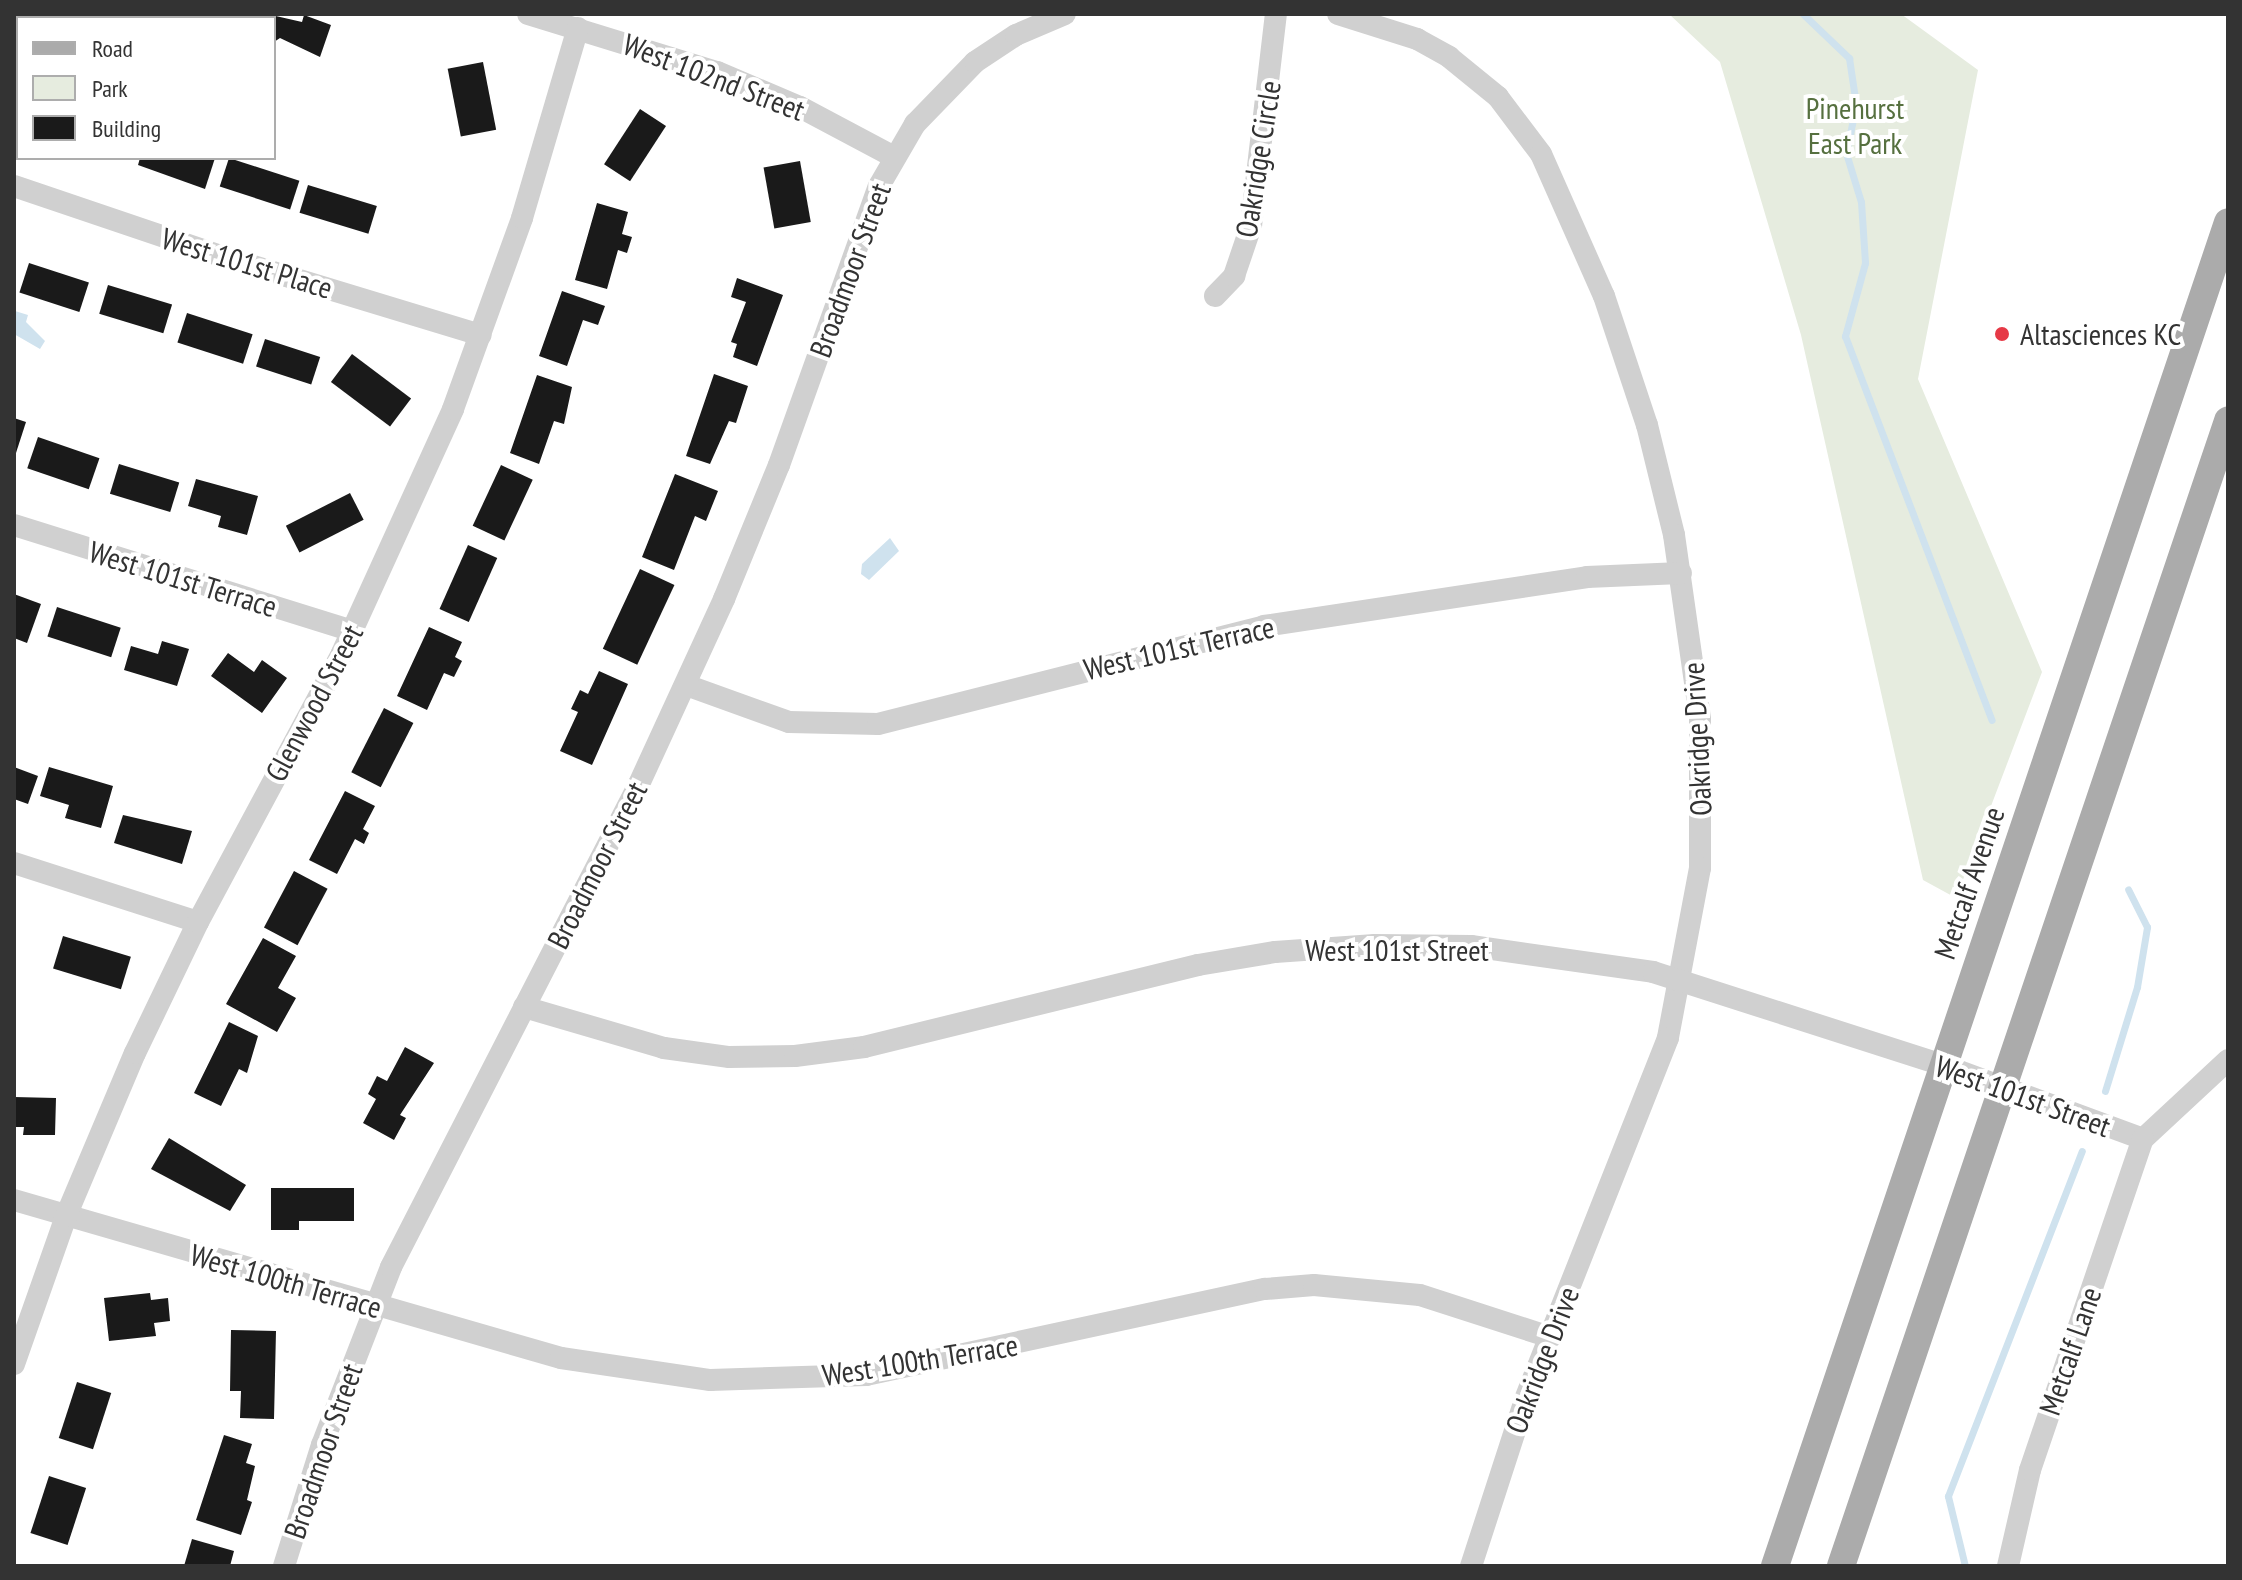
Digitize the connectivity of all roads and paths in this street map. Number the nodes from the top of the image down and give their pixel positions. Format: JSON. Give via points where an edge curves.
{"nodes":[{"id":1,"x":528,"y":14,"type":"edge"},
{"id":2,"x":1065,"y":14,"type":"edge"},
{"id":3,"x":1276,"y":14,"type":"edge"},
{"id":4,"x":1338,"y":14,"type":"edge"},
{"id":5,"x":578,"y":28,"type":"junction"},
{"id":6,"x":894,"y":157,"type":"junction"},
{"id":7,"x":14,"y":186,"type":"edge"},
{"id":8,"x":2228,"y":222,"type":"edge"},
{"id":9,"x":1215,"y":296,"type":"dead end"},
{"id":10,"x":481,"y":335,"type":"junction"},
{"id":11,"x":2228,"y":421,"type":"edge"},
{"id":12,"x":14,"y":525,"type":"edge"},
{"id":13,"x":1681,"y":573,"type":"junction"},
{"id":14,"x":352,"y":631,"type":"junction"},
{"id":15,"x":686,"y":685,"type":"junction"},
{"id":16,"x":14,"y":863,"type":"edge"},
{"id":17,"x":198,"y":922,"type":"junction"},
{"id":18,"x":1681,"y":980,"type":"junction"},
{"id":19,"x":524,"y":1007,"type":"junction"},
{"id":20,"x":2228,"y":1060,"type":"edge"},
{"id":21,"x":1943,"y":1065,"type":"junction"},
{"id":22,"x":2002,"y":1090,"type":"junction"},
{"id":23,"x":2143,"y":1139,"type":"junction"},
{"id":24,"x":14,"y":1200,"type":"edge"},
{"id":25,"x":66,"y":1216,"type":"junction"},
{"id":26,"x":375,"y":1306,"type":"junction"},
{"id":27,"x":1550,"y":1337,"type":"junction"},
{"id":28,"x":14,"y":1364,"type":"edge"},
{"id":29,"x":284,"y":1566,"type":"edge"},
{"id":30,"x":1471,"y":1566,"type":"edge"},
{"id":31,"x":1775,"y":1566,"type":"edge"},
{"id":32,"x":1841,"y":1566,"type":"edge"},
{"id":33,"x":2008,"y":1566,"type":"edge"}],
"edges":[{"from":1,"to":5,"type":"street","name":"West 102nd Street"},
{"from":2,"to":6,"type":"street","name":"Broadmoor Street","via":[[1016,35],[975,62],[915,124]]},
{"from":3,"to":9,"type":"street","name":"Oakridge Circle","via":[[1251,226],[1234,276]]},
{"from":4,"to":13,"type":"street","name":"Oakridge Drive","via":[[1417,39],[1449,57],[1498,97],[1541,154],[1621,339]]},
{"from":5,"to":6,"type":"street","name":"West 102nd Street","via":[[717,72],[800,107]]},
{"from":5,"to":10,"type":"street","name":"Glenwood Street","via":[[544,149]]},
{"from":6,"to":15,"type":"street","name":"Broadmoor Street","via":[[779,465]]},
{"from":7,"to":10,"type":"street","name":"West 101st Place"},
{"from":8,"to":21,"type":"main road","name":"Metcalf Avenue"},
{"from":10,"to":14,"type":"street","name":"Glenwood Street","via":[[400,532]]},
{"from":11,"to":22,"type":"main road"},
{"from":12,"to":14,"type":"street","name":"West 101st Terrace"},
{"from":13,"to":15,"type":"street","name":"West 101st Terrace","via":[[1587,577],[1264,626],[878,724],[789,722]]},
{"from":13,"to":18,"type":"street","name":"Oakridge Drive","via":[[1700,717],[1703,802],[1700,868]]},
{"from":14,"to":17,"type":"street","name":"Glenwood Street"},
{"from":15,"to":19,"type":"street","name":"Broadmoor Street"},
{"from":16,"to":17,"type":"street"},
{"from":17,"to":25,"type":"street","name":"Glenwood Street"},
{"from":18,"to":19,"type":"street","name":"West 101st Street","via":[[1574,958],[1471,946],[1275,952],[1183,969],[864,1047],[795,1056],[729,1057],[664,1048]]},
{"from":18,"to":21,"type":"street","name":"West 101st Street"},
{"from":18,"to":27,"type":"street","name":"Oakridge Drive","via":[[1658,1069]]},
{"from":19,"to":26,"type":"street","name":"Broadmoor Street","via":[[416,1212]]},
{"from":20,"to":23,"type":"street","name":"West 101st Street"},
{"from":21,"to":22,"type":"street","name":"West 101st Street"},
{"from":21,"to":31,"type":"main road","name":"Metcalf Avenue"},
{"from":22,"to":23,"type":"street","name":"West 101st Street"},
{"from":22,"to":32,"type":"main road"},
{"from":23,"to":33,"type":"street","name":"Metcalf Lane","via":[[2030,1470]]},
{"from":24,"to":25,"type":"street","name":"West 100th Terrace"},
{"from":25,"to":26,"type":"street","name":"West 100th Terrace"},
{"from":25,"to":28,"type":"street","name":"Glenwood Street"},
{"from":26,"to":27,"type":"street","name":"West 100th Terrace","via":[[561,1358],[710,1380],[866,1375],[1265,1289],[1314,1285],[1420,1295]]},
{"from":26,"to":29,"type":"street","name":"Broadmoor Street"},
{"from":27,"to":30,"type":"street","name":"Oakridge Drive"}]}
